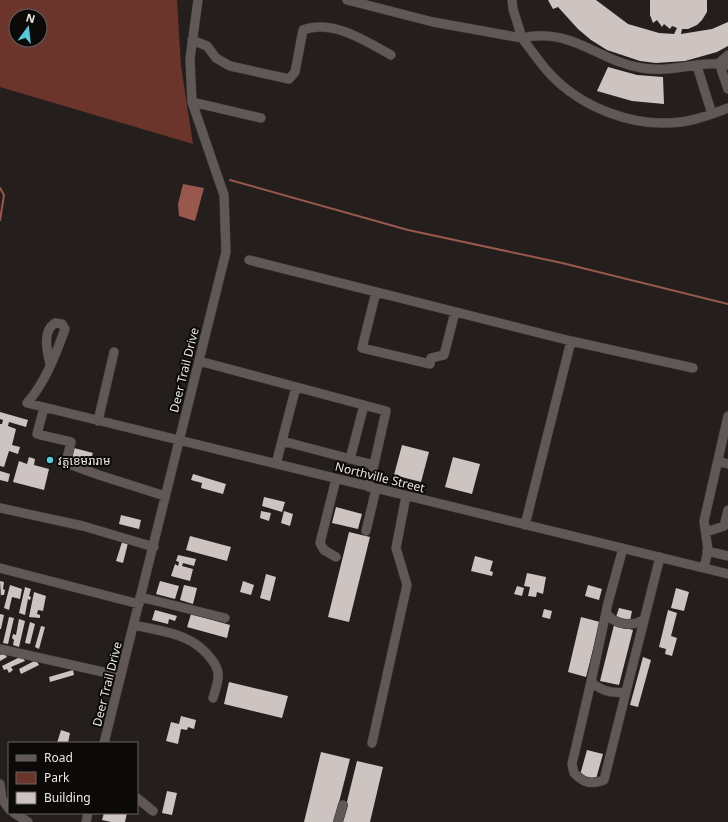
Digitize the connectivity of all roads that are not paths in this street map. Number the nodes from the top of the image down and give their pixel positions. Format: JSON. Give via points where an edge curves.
{"nodes":[{"id":1,"x":198,"y":0,"type":"edge"},
{"id":2,"x":347,"y":0,"type":"edge"},
{"id":3,"x":512,"y":0,"type":"edge"},
{"id":4,"x":522,"y":38,"type":"junction"},
{"id":5,"x":192,"y":40,"type":"junction"},
{"id":6,"x":391,"y":55,"type":"dead end"},
{"id":7,"x":728,"y":55,"type":"edge"},
{"id":8,"x":724,"y":64,"type":"edge"},
{"id":9,"x":697,"y":66,"type":"junction"},
{"id":10,"x":728,"y":89,"type":"edge"},
{"id":11,"x":192,"y":102,"type":"junction"},
{"id":12,"x":728,"y":108,"type":"edge"},
{"id":13,"x":712,"y":114,"type":"junction"},
{"id":14,"x":261,"y":118,"type":"dead end"},
{"id":15,"x":249,"y":260,"type":"dead end"},
{"id":16,"x":376,"y":292,"type":"junction"},
{"id":17,"x":455,"y":312,"type":"junction"},
{"id":18,"x":571,"y":341,"type":"junction"},
{"id":19,"x":114,"y":352,"type":"dead end"},
{"id":20,"x":199,"y":361,"type":"junction"},
{"id":21,"x":50,"y":364,"type":"dead end"},
{"id":22,"x":693,"y":368,"type":"dead end"},
{"id":23,"x":296,"y":387,"type":"junction"},
{"id":24,"x":364,"y":405,"type":"junction"},
{"id":25,"x":44,"y":408,"type":"junction"},
{"id":26,"x":728,"y":416,"type":"edge"},
{"id":27,"x":98,"y":421,"type":"junction"},
{"id":28,"x":179,"y":441,"type":"junction"},
{"id":29,"x":282,"y":441,"type":"junction"},
{"id":30,"x":350,"y":459,"type":"junction"},
{"id":31,"x":718,"y":461,"type":"junction"},
{"id":32,"x":276,"y":464,"type":"junction"},
{"id":33,"x":728,"y":464,"type":"edge"},
{"id":34,"x":374,"y":465,"type":"junction"},
{"id":35,"x":336,"y":479,"type":"junction"},
{"id":36,"x":372,"y":488,"type":"junction"},
{"id":37,"x":165,"y":496,"type":"junction"},
{"id":38,"x":406,"y":496,"type":"junction"},
{"id":39,"x":0,"y":508,"type":"edge"},
{"id":40,"x":728,"y":510,"type":"edge"},
{"id":41,"x":525,"y":525,"type":"junction"},
{"id":42,"x":726,"y":526,"type":"edge"},
{"id":43,"x":366,"y":531,"type":"dead end"},
{"id":44,"x":706,"y":532,"type":"junction"},
{"id":45,"x":154,"y":547,"type":"junction"},
{"id":46,"x":623,"y":548,"type":"junction"},
{"id":47,"x":707,"y":551,"type":"junction"},
{"id":48,"x":728,"y":556,"type":"edge"},
{"id":49,"x":336,"y":557,"type":"dead end"},
{"id":50,"x":660,"y":557,"type":"junction"},
{"id":51,"x":0,"y":568,"type":"edge"},
{"id":52,"x":704,"y":568,"type":"junction"},
{"id":53,"x":728,"y":574,"type":"edge"},
{"id":54,"x":140,"y":600,"type":"junction"},
{"id":55,"x":606,"y":613,"type":"junction"},
{"id":56,"x":225,"y":618,"type":"dead end"},
{"id":57,"x":644,"y":620,"type":"junction"},
{"id":58,"x":134,"y":625,"type":"junction"},
{"id":59,"x":0,"y":649,"type":"edge"},
{"id":60,"x":121,"y":676,"type":"junction"},
{"id":61,"x":591,"y":682,"type":"junction"},
{"id":62,"x":626,"y":692,"type":"junction"},
{"id":63,"x":213,"y":698,"type":"dead end"},
{"id":64,"x":104,"y":742,"type":"edge"},
{"id":65,"x":372,"y":743,"type":"dead end"},
{"id":66,"x":0,"y":784,"type":"edge"},
{"id":67,"x":138,"y":799,"type":"edge"},
{"id":68,"x":343,"y":806,"type":"dead end"},
{"id":69,"x":8,"y":808,"type":"edge"},
{"id":70,"x":153,"y":811,"type":"dead end"},
{"id":71,"x":16,"y":814,"type":"edge"},
{"id":72,"x":28,"y":822,"type":"edge"},
{"id":73,"x":338,"y":822,"type":"edge"}],
"edges":[{"from":1,"to":5,"type":"street","name":"Deer Trail Drive"},
{"from":2,"to":4,"type":"street","via":[[433,22]]},
{"from":3,"to":4,"type":"street"},
{"from":4,"to":9,"type":"street","via":[[544,35],[568,39],[615,60],[643,69],[676,70]]},
{"from":4,"to":13,"type":"street","via":[[550,74],[567,90],[612,114],[655,122],[680,122]]},
{"from":5,"to":6,"type":"street","via":[[207,46],[216,58],[230,66],[289,79],[295,72],[303,30],[314,26],[355,35]]},
{"from":5,"to":11,"type":"street","name":"Deer Trail Drive"},
{"from":7,"to":8,"type":"street"},
{"from":8,"to":9,"type":"street"},
{"from":8,"to":10,"type":"street"},
{"from":9,"to":13,"type":"street"},
{"from":11,"to":14,"type":"street"},
{"from":11,"to":20,"type":"street","name":"Deer Trail Drive","via":[[224,195],[226,252]]},
{"from":12,"to":13,"type":"street"},
{"from":15,"to":16,"type":"street"},
{"from":16,"to":17,"type":"street"},
{"from":16,"to":17,"type":"street","via":[[362,348],[430,364],[431,358],[444,355]]},
{"from":17,"to":18,"type":"street"},
{"from":18,"to":22,"type":"street"},
{"from":18,"to":41,"type":"street"},
{"from":19,"to":27,"type":"street"},
{"from":20,"to":23,"type":"street"},
{"from":20,"to":28,"type":"street","name":"Deer Trail Drive"},
{"from":21,"to":25,"type":"street","name":"Northville Street","via":[[27,403]]},
{"from":23,"to":24,"type":"street"},
{"from":23,"to":29,"type":"street"},
{"from":24,"to":30,"type":"street"},
{"from":24,"to":34,"type":"street","via":[[386,411]]},
{"from":25,"to":27,"type":"street","name":"Northville Street"},
{"from":25,"to":37,"type":"street","via":[[37,434],[72,442],[66,463]]},
{"from":26,"to":31,"type":"street"},
{"from":27,"to":28,"type":"street","name":"Northville Street"},
{"from":28,"to":32,"type":"street","name":"Northville Street"},
{"from":28,"to":37,"type":"street","name":"Deer Trail Drive"},
{"from":29,"to":30,"type":"street"},
{"from":29,"to":32,"type":"street"},
{"from":30,"to":34,"type":"street"},
{"from":31,"to":33,"type":"street"},
{"from":31,"to":44,"type":"street","via":[[704,521]]},
{"from":32,"to":35,"type":"street","name":"Northville Street"},
{"from":34,"to":36,"type":"street"},
{"from":35,"to":36,"type":"street","name":"Northville Street"},
{"from":35,"to":49,"type":"street","via":[[320,543],[324,550]]},
{"from":36,"to":38,"type":"street","name":"Northville Street"},
{"from":36,"to":43,"type":"street"},
{"from":37,"to":45,"type":"street","name":"Deer Trail Drive"},
{"from":38,"to":41,"type":"street","name":"Northville Street"},
{"from":38,"to":65,"type":"street","via":[[396,548],[407,585]]},
{"from":39,"to":45,"type":"street","via":[[83,526]]},
{"from":40,"to":42,"type":"street"},
{"from":41,"to":46,"type":"street","name":"Northville Street"},
{"from":42,"to":44,"type":"street"},
{"from":44,"to":47,"type":"street"},
{"from":45,"to":54,"type":"street","name":"Deer Trail Drive"},
{"from":46,"to":50,"type":"street","name":"Northville Street"},
{"from":46,"to":55,"type":"street"},
{"from":47,"to":48,"type":"street"},
{"from":47,"to":52,"type":"street"},
{"from":50,"to":52,"type":"street","name":"Northville Street"},
{"from":50,"to":57,"type":"street"},
{"from":51,"to":54,"type":"street"},
{"from":52,"to":53,"type":"street","name":"Northville Street"},
{"from":54,"to":56,"type":"street"},
{"from":54,"to":58,"type":"street","name":"Deer Trail Drive"},
{"from":55,"to":57,"type":"street","via":[[620,622],[635,625]]},
{"from":55,"to":61,"type":"street"},
{"from":57,"to":62,"type":"street"},
{"from":58,"to":60,"type":"street","name":"Deer Trail Drive"},
{"from":58,"to":63,"type":"street","via":[[196,642],[217,669],[219,676]]},
{"from":59,"to":60,"type":"street"},
{"from":60,"to":64,"type":"street","name":"Deer Trail Drive"},
{"from":61,"to":62,"type":"street","via":[[598,688],[617,693]]},
{"from":61,"to":62,"type":"street","via":[[572,764],[574,773],[582,781],[593,784],[604,780]]},
{"from":66,"to":69,"type":"street","via":[[2,799]]},
{"from":67,"to":70,"type":"street"},
{"from":68,"to":73,"type":"street"},
{"from":71,"to":72,"type":"street"}]}
